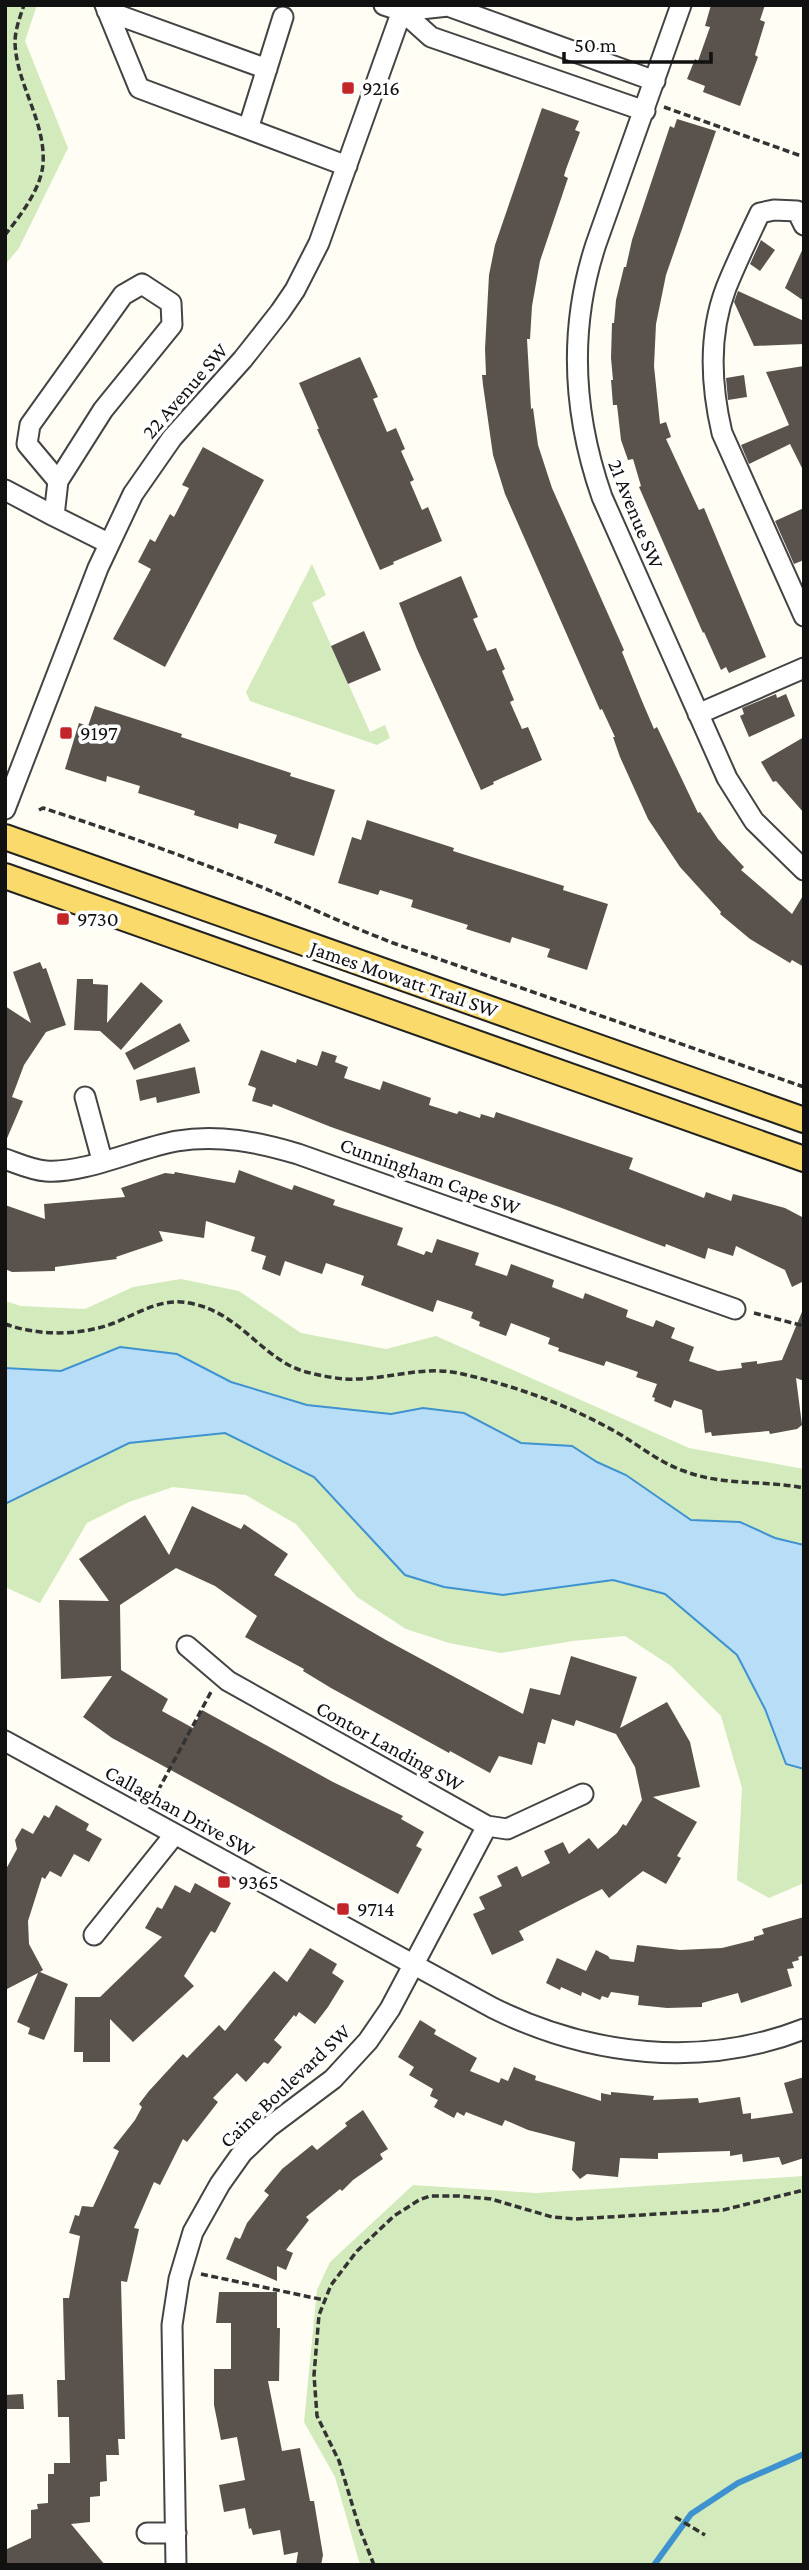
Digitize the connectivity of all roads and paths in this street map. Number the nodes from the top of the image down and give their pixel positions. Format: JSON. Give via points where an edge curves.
{"nodes":[{"id":1,"x":24,"y":5,"type":"edge"},
{"id":2,"x":681,"y":5,"type":"edge"},
{"id":3,"x":397,"y":7,"type":"edge"},
{"id":4,"x":106,"y":8,"type":"edge"},
{"id":5,"x":283,"y":18,"type":"dead end"},
{"id":6,"x":267,"y":69,"type":"junction"},
{"id":7,"x":655,"y":81,"type":"junction"},
{"id":8,"x":646,"y":106,"type":"junction"},
{"id":9,"x":248,"y":129,"type":"junction"},
{"id":10,"x":804,"y":157,"type":"edge"},
{"id":11,"x":347,"y":166,"type":"junction"},
{"id":12,"x":804,"y":225,"type":"edge"},
{"id":13,"x":5,"y":235,"type":"edge"},
{"id":14,"x":58,"y":481,"type":"junction"},
{"id":15,"x":5,"y":490,"type":"edge"},
{"id":16,"x":54,"y":516,"type":"junction"},
{"id":17,"x":108,"y":543,"type":"junction"},
{"id":18,"x":804,"y":616,"type":"edge"},
{"id":19,"x":804,"y":668,"type":"edge"},
{"id":20,"x":698,"y":714,"type":"junction"},
{"id":21,"x":5,"y":809,"type":"edge"},
{"id":22,"x":39,"y":810,"type":"dead end"},
{"id":23,"x":5,"y":837,"type":"edge"},
{"id":24,"x":804,"y":870,"type":"edge"},
{"id":25,"x":5,"y":876,"type":"edge"},
{"id":26,"x":804,"y":1087,"type":"edge"},
{"id":27,"x":85,"y":1097,"type":"dead end"},
{"id":28,"x":804,"y":1120,"type":"edge"},
{"id":29,"x":804,"y":1158,"type":"edge"},
{"id":30,"x":5,"y":1159,"type":"edge"},
{"id":31,"x":102,"y":1160,"type":"junction"},
{"id":32,"x":735,"y":1309,"type":"joint"},
{"id":33,"x":5,"y":1324,"type":"edge"},
{"id":34,"x":804,"y":1326,"type":"edge"},
{"id":35,"x":804,"y":1488,"type":"edge"},
{"id":36,"x":187,"y":1646,"type":"dead end"},
{"id":37,"x":220,"y":1676,"type":"junction"},
{"id":38,"x":5,"y":1741,"type":"edge"},
{"id":39,"x":583,"y":1794,"type":"dead end"},
{"id":40,"x":144,"y":1817,"type":"junction"},
{"id":41,"x":487,"y":1826,"type":"junction"},
{"id":42,"x":175,"y":1834,"type":"junction"},
{"id":43,"x":94,"y":1935,"type":"dead end"},
{"id":44,"x":413,"y":1965,"type":"junction"},
{"id":45,"x":804,"y":2029,"type":"edge"},
{"id":46,"x":804,"y":2190,"type":"edge"},
{"id":47,"x":201,"y":2274,"type":"dead end"},
{"id":48,"x":324,"y":2300,"type":"junction"},
{"id":49,"x":675,"y":2517,"type":"dead end"},
{"id":50,"x":147,"y":2533,"type":"dead end"},
{"id":51,"x":176,"y":2533,"type":"junction"},
{"id":52,"x":705,"y":2535,"type":"dead end"},
{"id":53,"x":176,"y":2565,"type":"edge"},
{"id":54,"x":374,"y":2565,"type":"edge"}],
"edges":[{"from":1,"to":13,"type":"path","via":[[15,43],[40,134],[43,165],[34,192]]},
{"from":2,"to":7,"type":"street","name":"21 Avenue SW"},
{"from":3,"to":7,"type":"street","via":[[448,6]]},
{"from":3,"to":8,"type":"street","via":[[431,37]]},
{"from":3,"to":11,"type":"street","name":"22 Avenue SW"},
{"from":4,"to":6,"type":"street"},
{"from":4,"to":9,"type":"street","via":[[139,88]]},
{"from":5,"to":6,"type":"street"},
{"from":6,"to":9,"type":"street"},
{"from":7,"to":8,"type":"street","name":"21 Avenue SW"},
{"from":8,"to":10,"type":"path"},
{"from":8,"to":20,"type":"street","name":"21 Avenue SW","via":[[584,284],[576,361],[579,398],[591,466],[602,497]]},
{"from":9,"to":11,"type":"street"},
{"from":11,"to":17,"type":"street","name":"22 Avenue SW","via":[[319,243],[295,289],[263,334],[146,472]]},
{"from":12,"to":18,"type":"street","via":[[797,212],[760,213],[725,290],[716,325],[712,377],[722,433]]},
{"from":14,"to":14,"type":"street","via":[[103,410],[172,325],[171,303],[142,284],[123,295],[30,425],[27,443]]},
{"from":14,"to":16,"type":"street"},
{"from":15,"to":16,"type":"street"},
{"from":16,"to":17,"type":"street"},
{"from":17,"to":21,"type":"street","name":"22 Avenue SW"},
{"from":19,"to":20,"type":"street"},
{"from":20,"to":24,"type":"street","name":"21 Avenue SW","via":[[727,778],[754,821]]},
{"from":22,"to":26,"type":"path","via":[[85,822],[245,881],[396,944]]},
{"from":23,"to":28,"type":"main road","name":"James Mowatt Trail SW"},
{"from":25,"to":29,"type":"main road","name":"James Mowatt Trail SW"},
{"from":27,"to":31,"type":"street"},
{"from":30,"to":31,"type":"street","name":"Cunningham Cape SW","via":[[46,1171]]},
{"from":31,"to":32,"type":"street","name":"Cunningham Cape SW","via":[[179,1140],[253,1141]]},
{"from":32,"to":34,"type":"path"},
{"from":33,"to":35,"type":"path","via":[[47,1332],[89,1330],[141,1309],[172,1301],[192,1303],[226,1315],[276,1357],[303,1371],[357,1379],[455,1372],[578,1412],[687,1473],[712,1480]]},
{"from":36,"to":37,"type":"street","name":"Contor Landing SW"},
{"from":37,"to":40,"type":"path"},
{"from":37,"to":41,"type":"street","name":"Contor Landing SW"},
{"from":38,"to":40,"type":"street","name":"Callaghan Drive SW"},
{"from":39,"to":41,"type":"street","via":[[508,1829]]},
{"from":40,"to":42,"type":"street","name":"Callaghan Drive SW"},
{"from":41,"to":44,"type":"street","name":"Caine Boulevard SW"},
{"from":42,"to":43,"type":"street"},
{"from":42,"to":44,"type":"street","name":"Callaghan Drive SW"},
{"from":44,"to":45,"type":"street","name":"Callaghan Drive SW","via":[[519,2021],[621,2050],[667,2054],[732,2049]]},
{"from":44,"to":51,"type":"street","name":"Caine Boulevard SW","via":[[369,2041],[333,2079],[242,2153],[193,2232],[172,2325]]},
{"from":46,"to":48,"type":"path","via":[[723,2210],[576,2219],[482,2198],[430,2196],[394,2216],[357,2251]]},
{"from":47,"to":48,"type":"path"},
{"from":48,"to":54,"type":"path","via":[[314,2401],[340,2461]]},
{"from":49,"to":52,"type":"path"},
{"from":50,"to":51,"type":"street"},
{"from":51,"to":53,"type":"street","name":"Caine Boulevard SW"}]}
